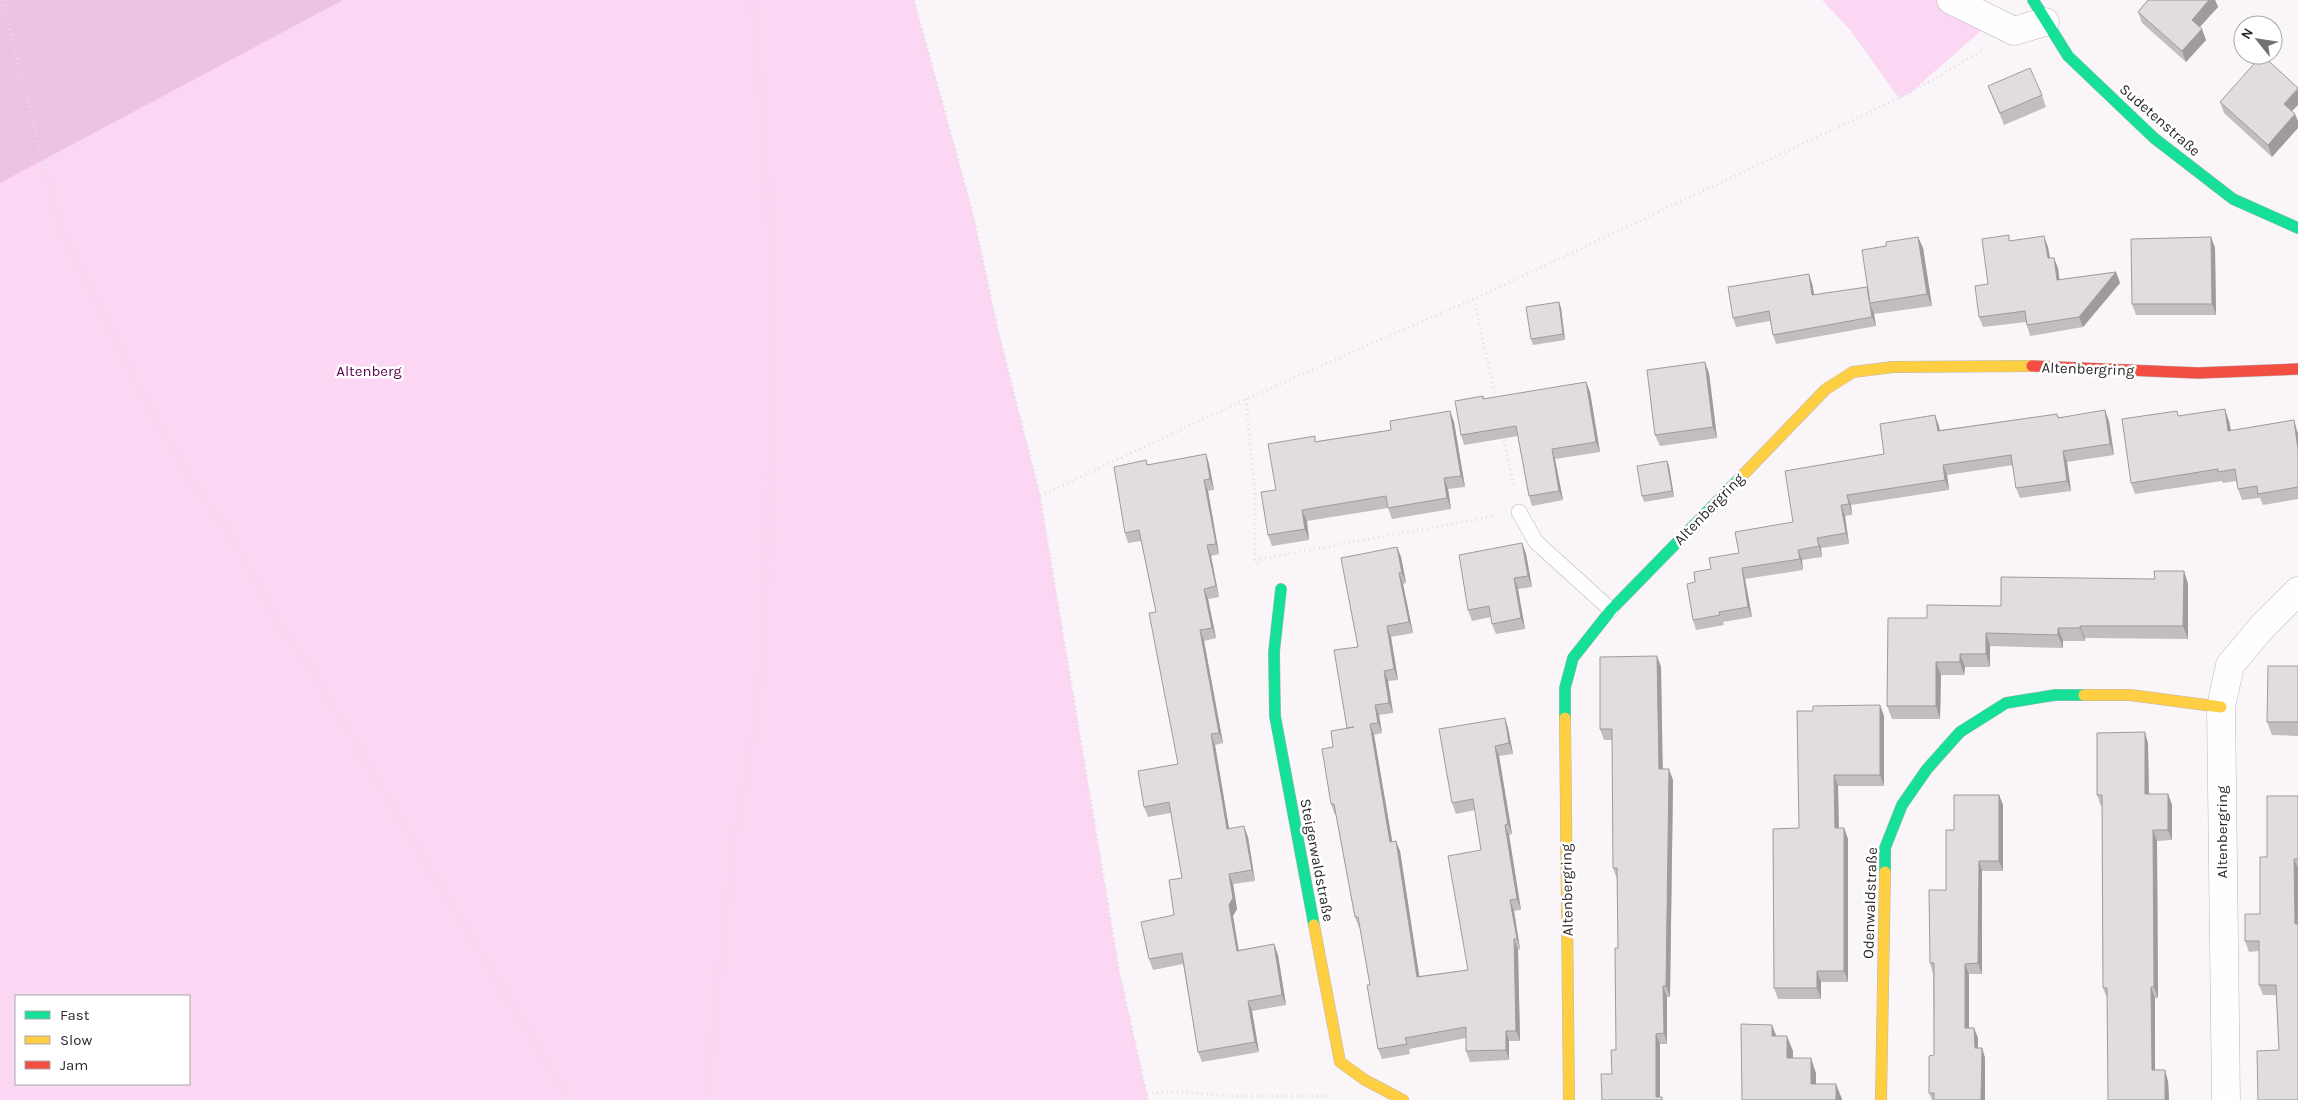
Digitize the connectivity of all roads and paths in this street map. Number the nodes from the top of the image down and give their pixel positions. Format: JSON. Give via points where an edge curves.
{"nodes":[{"id":1,"x":2,"y":0,"type":"edge"},
{"id":2,"x":751,"y":0,"type":"edge"},
{"id":3,"x":914,"y":0,"type":"edge"},
{"id":4,"x":1951,"y":0,"type":"edge"},
{"id":5,"x":2039,"y":11,"type":"edge"},
{"id":6,"x":2007,"y":28,"type":"junction"},
{"id":7,"x":2298,"y":228,"type":"edge"},
{"id":8,"x":1474,"y":299,"type":"junction"},
{"id":9,"x":2297,"y":366,"type":"edge"},
{"id":10,"x":1246,"y":400,"type":"junction"},
{"id":11,"x":1497,"y":405,"type":"edge"},
{"id":12,"x":1503,"y":434,"type":"edge"},
{"id":13,"x":1040,"y":496,"type":"junction"},
{"id":14,"x":1519,"y":512,"type":"junction"},
{"id":15,"x":1255,"y":560,"type":"junction"},
{"id":16,"x":1281,"y":589,"type":"joint"},
{"id":17,"x":2298,"y":591,"type":"edge"},
{"id":18,"x":1611,"y":610,"type":"junction"},
{"id":19,"x":2221,"y":707,"type":"junction"},
{"id":20,"x":1365,"y":1080,"type":"junction"},
{"id":21,"x":1147,"y":1094,"type":"junction"},
{"id":22,"x":570,"y":1100,"type":"edge"},
{"id":23,"x":706,"y":1100,"type":"edge"},
{"id":24,"x":1148,"y":1100,"type":"edge"},
{"id":25,"x":1403,"y":1100,"type":"edge"},
{"id":26,"x":1569,"y":1100,"type":"edge"},
{"id":27,"x":1881,"y":1100,"type":"edge"},
{"id":28,"x":2226,"y":1100,"type":"edge"}],
"edges":[{"from":1,"to":22,"type":"path","via":[[61,231],[140,390],[187,474],[225,525],[282,630],[306,661]]},
{"from":2,"to":23,"type":"path","via":[[767,167],[772,297],[767,589],[757,717],[734,839]]},
{"from":3,"to":13,"type":"path","via":[[973,214]]},
{"from":4,"to":6,"type":"street"},
{"from":5,"to":6,"type":"street","via":[[2014,31]]},
{"from":5,"to":7,"type":"street","name":"Sudetenstraße","via":[[2068,56],[2154,138],[2233,200]]},
{"from":6,"to":8,"type":"path","via":[[1992,45],[1910,93]]},
{"from":8,"to":10,"type":"path"},
{"from":8,"to":11,"type":"path"},
{"from":9,"to":18,"type":"street","name":"Altenbergring","via":[[2198,374],[2001,365],[1893,367],[1853,372],[1826,389]]},
{"from":10,"to":13,"type":"path"},
{"from":10,"to":15,"type":"path","via":[[1255,491]]},
{"from":12,"to":14,"type":"path"},
{"from":13,"to":21,"type":"path","via":[[1119,970]]},
{"from":14,"to":15,"type":"path"},
{"from":14,"to":18,"type":"lane","via":[[1536,542]]},
{"from":15,"to":16,"type":"path"},
{"from":16,"to":20,"type":"street","name":"Steigerwaldstraße","via":[[1274,633],[1272,679],[1275,716],[1340,1062]]},
{"from":17,"to":19,"type":"street","name":"Altenbergring","via":[[2230,665]]},
{"from":18,"to":26,"type":"street","name":"Altenbergring","via":[[1573,658],[1565,688]]},
{"from":19,"to":27,"type":"street","name":"Odenwaldstraße","via":[[2130,695],[2055,695],[2006,703],[1960,732],[1902,806],[1884,848]]},
{"from":19,"to":28,"type":"street","name":"Altenbergring"},
{"from":20,"to":21,"type":"path","via":[[1349,1096],[1231,1096],[1168,1091]]},
{"from":20,"to":25,"type":"street","name":"Steigerwaldstraße"},
{"from":21,"to":24,"type":"path"}]}
